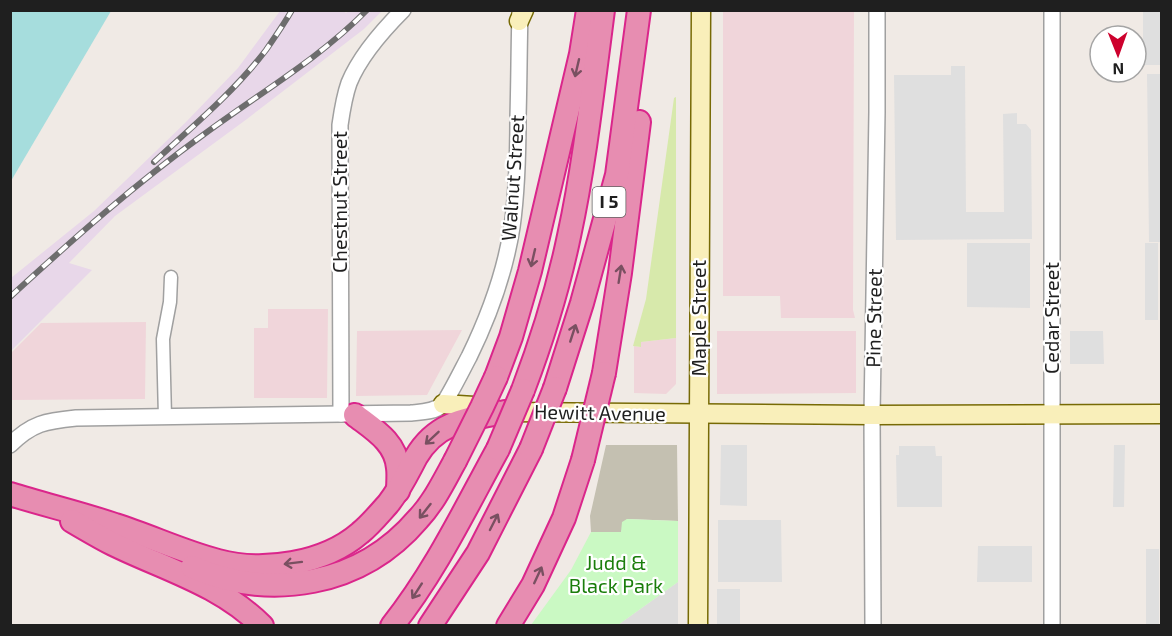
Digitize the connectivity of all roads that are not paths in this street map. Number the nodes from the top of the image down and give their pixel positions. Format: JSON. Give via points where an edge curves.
{"nodes":[{"id":1,"x":403,"y":10,"type":"edge"},
{"id":2,"x":588,"y":10,"type":"edge"},
{"id":3,"x":603,"y":10,"type":"edge"},
{"id":4,"x":639,"y":10,"type":"edge"},
{"id":5,"x":648,"y":10,"type":"edge"},
{"id":6,"x":701,"y":10,"type":"edge"},
{"id":7,"x":878,"y":10,"type":"edge"},
{"id":8,"x":1052,"y":10,"type":"edge"},
{"id":9,"x":521,"y":14,"type":"edge"},
{"id":10,"x":171,"y":277,"type":"dead end"},
{"id":11,"x":442,"y":404,"type":"junction"},
{"id":12,"x":505,"y":412,"type":"junction"},
{"id":13,"x":348,"y":414,"type":"junction"},
{"id":14,"x":699,"y":414,"type":"junction"},
{"id":15,"x":1052,"y":414,"type":"junction"},
{"id":16,"x":1161,"y":414,"type":"edge"},
{"id":17,"x":872,"y":415,"type":"junction"},
{"id":18,"x":165,"y":417,"type":"junction"},
{"id":19,"x":10,"y":445,"type":"edge"},
{"id":20,"x":398,"y":493,"type":"junction"},
{"id":21,"x":10,"y":494,"type":"edge"},
{"id":22,"x":41,"y":504,"type":"junction"},
{"id":23,"x":262,"y":626,"type":"edge"},
{"id":24,"x":392,"y":626,"type":"edge"},
{"id":25,"x":430,"y":626,"type":"edge"},
{"id":26,"x":508,"y":626,"type":"edge"},
{"id":27,"x":698,"y":626,"type":"edge"},
{"id":28,"x":873,"y":626,"type":"edge"},
{"id":29,"x":1052,"y":626,"type":"edge"}],
"edges":[{"from":1,"to":13,"type":"street","name":"Chestnut Street","via":[[359,64],[342,107]]},
{"from":2,"to":22,"type":"highway","one_way":true,"bridge":true,"via":[[530,271],[511,337],[496,377],[431,503],[389,548],[345,571],[312,581],[260,585],[225,580]]},
{"from":3,"to":24,"type":"highway","number":"I 5","one_way":true,"bridge":true,"via":[[569,236],[537,354],[498,449],[439,557]]},
{"from":25,"to":4,"type":"highway","number":"I 5","one_way":true,"bridge":true,"via":[[478,553],[531,449],[555,388],[617,175]]},
{"from":26,"to":5,"type":"highway","one_way":true,"bridge":true,"via":[[533,585],[564,518],[603,373],[637,146]]},
{"from":6,"to":14,"type":"main road","name":"Maple Street"},
{"from":7,"to":17,"type":"street","name":"Pine Street"},
{"from":8,"to":15,"type":"street","name":"Cedar Street"},
{"from":9,"to":11,"type":"street","name":"Walnut Street","via":[[512,227],[495,295],[477,341]]},
{"from":10,"to":18,"type":"street","via":[[163,339]]},
{"from":11,"to":12,"type":"main road","name":"Hewitt Avenue"},
{"from":11,"to":13,"type":"street","name":"Hewitt Avenue","via":[[423,412]]},
{"from":12,"to":14,"type":"main road","name":"Hewitt Avenue"},
{"from":12,"to":20,"type":"highway","one_way":true,"via":[[463,420],[428,440]]},
{"from":13,"to":18,"type":"street","name":"Hewitt Avenue"},
{"from":13,"to":20,"type":"highway","via":[[386,439],[392,448],[399,468]]},
{"from":14,"to":17,"type":"main road","name":"Hewitt Avenue"},
{"from":14,"to":27,"type":"main road","name":"Maple Street"},
{"from":15,"to":16,"type":"main road","name":"Hewitt Avenue"},
{"from":15,"to":17,"type":"main road","name":"Hewitt Avenue"},
{"from":15,"to":29,"type":"street","name":"Cedar Street"},
{"from":17,"to":28,"type":"street","name":"Pine Street"},
{"from":18,"to":19,"type":"street","name":"Hewitt Avenue","via":[[56,420],[42,423]]},
{"from":20,"to":22,"type":"highway","one_way":true,"via":[[359,535],[338,548],[302,562],[259,567],[217,561],[115,524]]},
{"from":21,"to":22,"type":"highway"},
{"from":22,"to":23,"type":"highway","via":[[114,544],[202,584],[235,603]]}]}
